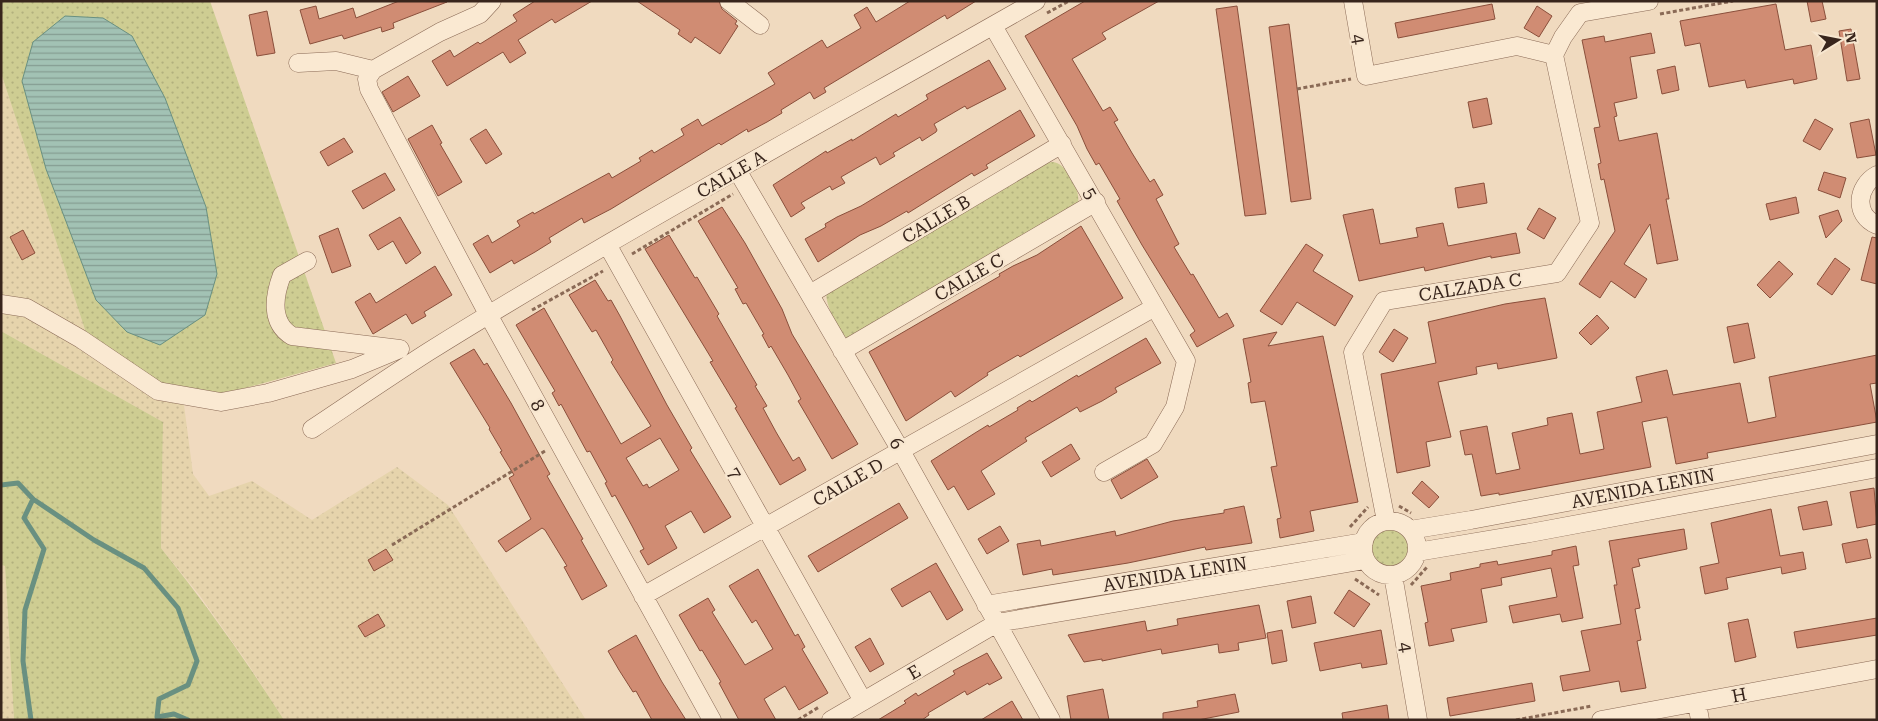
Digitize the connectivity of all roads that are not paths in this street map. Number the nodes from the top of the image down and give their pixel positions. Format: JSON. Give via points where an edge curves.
{"nodes":[{"id":1,"x":492,"y":1,"type":"edge"},
{"id":2,"x":728,"y":1,"type":"edge"},
{"id":3,"x":1036,"y":1,"type":"edge"},
{"id":4,"x":1353,"y":1,"type":"edge"},
{"id":5,"x":1652,"y":8,"type":"edge"},
{"id":6,"x":760,"y":25,"type":"dead end"},
{"id":7,"x":993,"y":26,"type":"junction"},
{"id":8,"x":1554,"y":55,"type":"junction"},
{"id":9,"x":298,"y":63,"type":"dead end"},
{"id":10,"x":373,"y":70,"type":"junction"},
{"id":11,"x":1062,"y":144,"type":"junction"},
{"id":12,"x":737,"y":170,"type":"junction"},
{"id":13,"x":1877,"y":176,"type":"edge"},
{"id":14,"x":1096,"y":202,"type":"junction"},
{"id":15,"x":1877,"y":224,"type":"edge"},
{"id":16,"x":608,"y":246,"type":"junction"},
{"id":17,"x":307,"y":261,"type":"dead end"},
{"id":18,"x":810,"y":294,"type":"junction"},
{"id":19,"x":1,"y":304,"type":"edge"},
{"id":20,"x":1155,"y":307,"type":"junction"},
{"id":21,"x":489,"y":316,"type":"junction"},
{"id":22,"x":400,"y":349,"type":"junction"},
{"id":23,"x":842,"y":351,"type":"junction"},
{"id":24,"x":428,"y":352,"type":"junction"},
{"id":25,"x":312,"y":429,"type":"dead end"},
{"id":26,"x":1877,"y":444,"type":"edge"},
{"id":27,"x":901,"y":452,"type":"junction"},
{"id":28,"x":1877,"y":468,"type":"edge"},
{"id":29,"x":1104,"y":472,"type":"dead end"},
{"id":30,"x":1386,"y":521,"type":"junction"},
{"id":31,"x":1412,"y":522,"type":"junction"},
{"id":32,"x":766,"y":528,"type":"junction"},
{"id":33,"x":1364,"y":551,"type":"junction"},
{"id":34,"x":1417,"y":552,"type":"junction"},
{"id":35,"x":1393,"y":575,"type":"junction"},
{"id":36,"x":643,"y":596,"type":"junction"},
{"id":37,"x":986,"y":605,"type":"junction"},
{"id":38,"x":997,"y":623,"type":"junction"},
{"id":39,"x":1877,"y":669,"type":"edge"},
{"id":40,"x":863,"y":701,"type":"junction"},
{"id":41,"x":1699,"y":711,"type":"edge"},
{"id":42,"x":712,"y":720,"type":"edge"},
{"id":43,"x":831,"y":720,"type":"edge"},
{"id":44,"x":1052,"y":720,"type":"edge"},
{"id":45,"x":1418,"y":720,"type":"edge"},
{"id":46,"x":1600,"y":720,"type":"edge"}],
"edges":[{"from":1,"to":10,"type":"street","via":[[480,14],[440,32]]},
{"from":2,"to":6,"type":"street"},
{"from":3,"to":7,"type":"street","name":"CALLE A"},
{"from":4,"to":8,"type":"street","name":"4","via":[[1366,76],[1517,46]]},
{"from":5,"to":8,"type":"street","via":[[1580,13]]},
{"from":7,"to":11,"type":"street","name":"5"},
{"from":7,"to":12,"type":"street","name":"CALLE A"},
{"from":8,"to":30,"type":"street","name":"CALZADA C","via":[[1590,223],[1558,273],[1384,301],[1352,352]]},
{"from":9,"to":10,"type":"street","via":[[336,61]]},
{"from":10,"to":21,"type":"street","name":"8","via":[[366,80],[369,89]]},
{"from":11,"to":14,"type":"street","name":"5"},
{"from":11,"to":18,"type":"street","name":"CALLE B"},
{"from":12,"to":16,"type":"street","name":"CALLE A"},
{"from":12,"to":18,"type":"street","name":"6"},
{"from":13,"to":15,"type":"street","via":[[1863,186],[1860,202],[1867,218]]},
{"from":14,"to":20,"type":"street","name":"5"},
{"from":14,"to":23,"type":"street","name":"CALLE C"},
{"from":16,"to":21,"type":"street","name":"CALLE A"},
{"from":16,"to":32,"type":"street","name":"7"},
{"from":17,"to":22,"type":"street","via":[[282,275],[275,294],[283,330],[292,336]]},
{"from":18,"to":23,"type":"street","name":"6"},
{"from":19,"to":22,"type":"street","via":[[27,308],[81,339],[158,391],[220,402],[268,393],[352,368]]},
{"from":20,"to":27,"type":"street","name":"CALLE D"},
{"from":20,"to":29,"type":"street","name":"5","via":[[1186,361],[1174,407],[1153,444]]},
{"from":21,"to":24,"type":"street","name":"CALLE A"},
{"from":21,"to":36,"type":"street","name":"8"},
{"from":22,"to":24,"type":"street"},
{"from":23,"to":27,"type":"street","name":"6"},
{"from":24,"to":25,"type":"street","name":"CALLE A"},
{"from":26,"to":31,"type":"street","name":"AVENIDA LENIN","via":[[1471,520]]},
{"from":27,"to":32,"type":"street","name":"CALLE D"},
{"from":27,"to":37,"type":"street","name":"6"},
{"from":28,"to":34,"type":"street","name":"AVENIDA LENIN"},
{"from":30,"to":31,"type":"street"},
{"from":30,"to":33,"type":"street","via":[[1371,528]]},
{"from":31,"to":34,"type":"street"},
{"from":32,"to":36,"type":"street","name":"CALLE D"},
{"from":32,"to":40,"type":"street","name":"7"},
{"from":33,"to":35,"type":"street","via":[[1377,572]]},
{"from":33,"to":37,"type":"street","name":"AVENIDA LENIN"},
{"from":33,"to":38,"type":"street","name":"AVENIDA LENIN"},
{"from":34,"to":35,"type":"street","via":[[1409,567]]},
{"from":35,"to":45,"type":"street","name":"4"},
{"from":36,"to":42,"type":"street","name":"8"},
{"from":37,"to":38,"type":"street","name":"6"},
{"from":38,"to":40,"type":"street","name":"E"},
{"from":38,"to":44,"type":"street","name":"6"},
{"from":39,"to":41,"type":"street","name":"H"},
{"from":40,"to":43,"type":"street","name":"E"},
{"from":41,"to":46,"type":"street","name":"H"}]}
